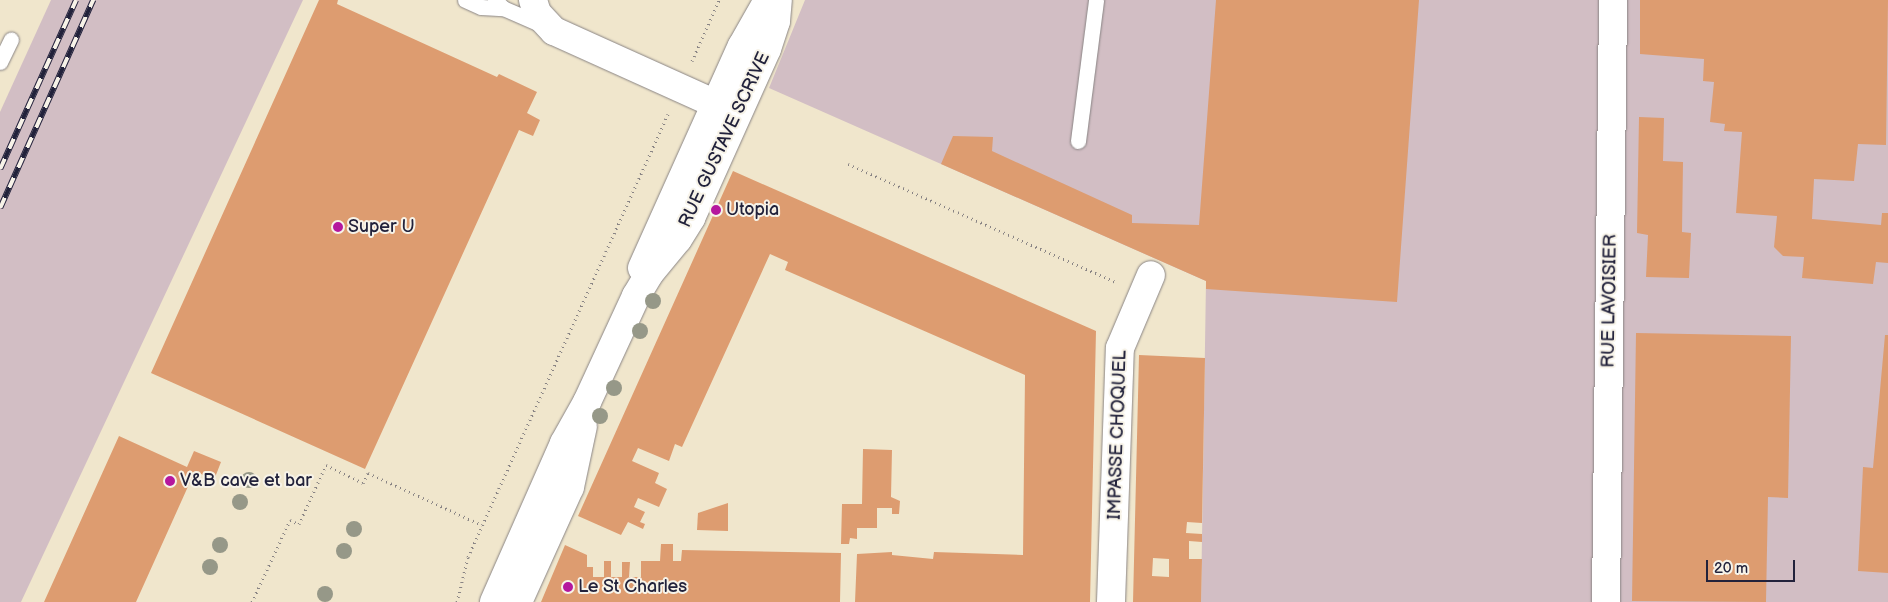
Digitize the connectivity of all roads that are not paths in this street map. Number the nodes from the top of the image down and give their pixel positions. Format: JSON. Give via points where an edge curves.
{"nodes":[{"id":1,"x":465,"y":0,"type":"edge"},
{"id":2,"x":533,"y":0,"type":"edge"},
{"id":3,"x":768,"y":0,"type":"edge"},
{"id":4,"x":778,"y":0,"type":"edge"},
{"id":5,"x":1096,"y":0,"type":"edge"},
{"id":6,"x":1613,"y":0,"type":"edge"},
{"id":7,"x":499,"y":4,"type":"edge"},
{"id":8,"x":554,"y":31,"type":"junction"},
{"id":9,"x":11,"y":39,"type":"dead end"},
{"id":10,"x":0,"y":62,"type":"edge"},
{"id":11,"x":727,"y":109,"type":"junction"},
{"id":12,"x":1078,"y":141,"type":"dead end"},
{"id":13,"x":1146,"y":284,"type":"road end"},
{"id":14,"x":587,"y":402,"type":"junction"},
{"id":15,"x":494,"y":602,"type":"edge"},
{"id":16,"x":518,"y":602,"type":"edge"},
{"id":17,"x":1111,"y":602,"type":"edge"},
{"id":18,"x":1606,"y":602,"type":"edge"}],
"edges":[{"from":1,"to":7,"type":"lane","via":[[481,7]]},
{"from":2,"to":8,"type":"street","via":[[537,13]]},
{"from":3,"to":11,"type":"street","name":"RUE GUSTAVE SCRIVE","via":[[742,46]]},
{"from":4,"to":11,"type":"street","name":"RUE GUSTAVE SCRIVE","via":[[776,21],[767,49]]},
{"from":5,"to":12,"type":"lane"},
{"from":6,"to":18,"type":"street","name":"RUE LAVOISIER"},
{"from":7,"to":8,"type":"lane"},
{"from":8,"to":11,"type":"street"},
{"from":9,"to":10,"type":"lane"},
{"from":11,"to":14,"type":"street","name":"RUE GUSTAVE SCRIVE","via":[[644,263],[636,296]]},
{"from":13,"to":17,"type":"street","name":"IMPASSE CHOQUEL","via":[[1120,348]]},
{"from":14,"to":15,"type":"street","name":"RUE GUSTAVE SCRIVE","via":[[564,443]]},
{"from":14,"to":16,"type":"street","name":"RUE GUSTAVE SCRIVE","via":[[570,487]]}]}
